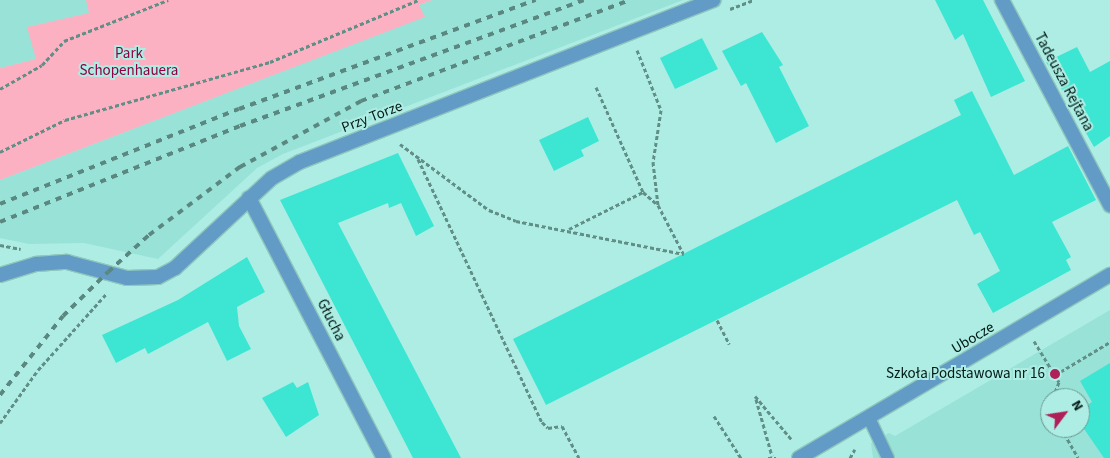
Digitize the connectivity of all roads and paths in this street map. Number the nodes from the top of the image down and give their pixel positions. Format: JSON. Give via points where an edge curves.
{"nodes":[{"id":1,"x":168,"y":0,"type":"edge"},
{"id":2,"x":418,"y":0,"type":"edge"},
{"id":3,"x":713,"y":0,"type":"edge"},
{"id":4,"x":1002,"y":0,"type":"edge"},
{"id":5,"x":634,"y":45,"type":"dead end"},
{"id":6,"x":596,"y":87,"type":"dead end"},
{"id":7,"x":0,"y":89,"type":"edge"},
{"id":8,"x":394,"y":139,"type":"dead end"},
{"id":9,"x":0,"y":152,"type":"edge"},
{"id":10,"x":418,"y":160,"type":"junction"},
{"id":11,"x":643,"y":192,"type":"junction"},
{"id":12,"x":249,"y":198,"type":"junction"},
{"id":13,"x":658,"y":205,"type":"junction"},
{"id":14,"x":1110,"y":205,"type":"edge"},
{"id":15,"x":567,"y":230,"type":"junction"},
{"id":16,"x":0,"y":245,"type":"edge"},
{"id":17,"x":24,"y":250,"type":"dead end"},
{"id":18,"x":0,"y":275,"type":"edge"},
{"id":19,"x":1110,"y":275,"type":"edge"},
{"id":20,"x":115,"y":289,"type":"dead end"},
{"id":21,"x":717,"y":320,"type":"dead end"},
{"id":22,"x":1034,"y":340,"type":"dead end"},
{"id":23,"x":1110,"y":342,"type":"edge"},
{"id":24,"x":729,"y":344,"type":"dead end"},
{"id":25,"x":1055,"y":375,"type":"junction"},
{"id":26,"x":1057,"y":388,"type":"edge"},
{"id":27,"x":714,"y":416,"type":"dead end"},
{"id":28,"x":869,"y":418,"type":"junction"},
{"id":29,"x":0,"y":423,"type":"edge"},
{"id":30,"x":1067,"y":438,"type":"edge"},
{"id":31,"x":801,"y":456,"type":"edge"},
{"id":32,"x":770,"y":457,"type":"edge"},
{"id":33,"x":384,"y":458,"type":"edge"},
{"id":34,"x":579,"y":458,"type":"edge"},
{"id":35,"x":741,"y":458,"type":"edge"},
{"id":36,"x":776,"y":458,"type":"edge"},
{"id":37,"x":888,"y":458,"type":"edge"},
{"id":38,"x":1078,"y":458,"type":"edge"}],
"edges":[{"from":1,"to":7,"type":"path","via":[[64,42],[42,65]]},
{"from":2,"to":9,"type":"path","via":[[270,62],[65,120]]},
{"from":3,"to":12,"type":"street","name":"Przy Torze","via":[[300,162]]},
{"from":4,"to":14,"type":"street","name":"Tadeusza Rejtana"},
{"from":5,"to":13,"type":"path","via":[[661,110],[653,162]]},
{"from":6,"to":11,"type":"path"},
{"from":8,"to":10,"type":"path"},
{"from":10,"to":15,"type":"path","via":[[490,210],[545,230]]},
{"from":10,"to":34,"type":"path","via":[[542,422],[548,428],[562,426]]},
{"from":11,"to":13,"type":"path"},
{"from":11,"to":15,"type":"path"},
{"from":12,"to":18,"type":"street","name":"Przy Torze","via":[[175,268],[158,277],[127,278],[67,262],[36,264]]},
{"from":12,"to":33,"type":"street","name":"Głucha"},
{"from":13,"to":15,"type":"path","via":[[684,254]]},
{"from":16,"to":17,"type":"path"},
{"from":19,"to":28,"type":"street","name":"Ubocze"},
{"from":20,"to":29,"type":"path","via":[[38,370]]},
{"from":21,"to":24,"type":"path"},
{"from":22,"to":25,"type":"path"},
{"from":23,"to":25,"type":"path"},
{"from":25,"to":26,"type":"path","via":[[1059,382]]},
{"from":27,"to":35,"type":"path"},
{"from":28,"to":31,"type":"street","name":"Ubocze"},
{"from":28,"to":37,"type":"lane"},
{"from":30,"to":38,"type":"path"},
{"from":31,"to":32,"type":"path","via":[[755,396]]},
{"from":32,"to":36,"type":"path"}]}
